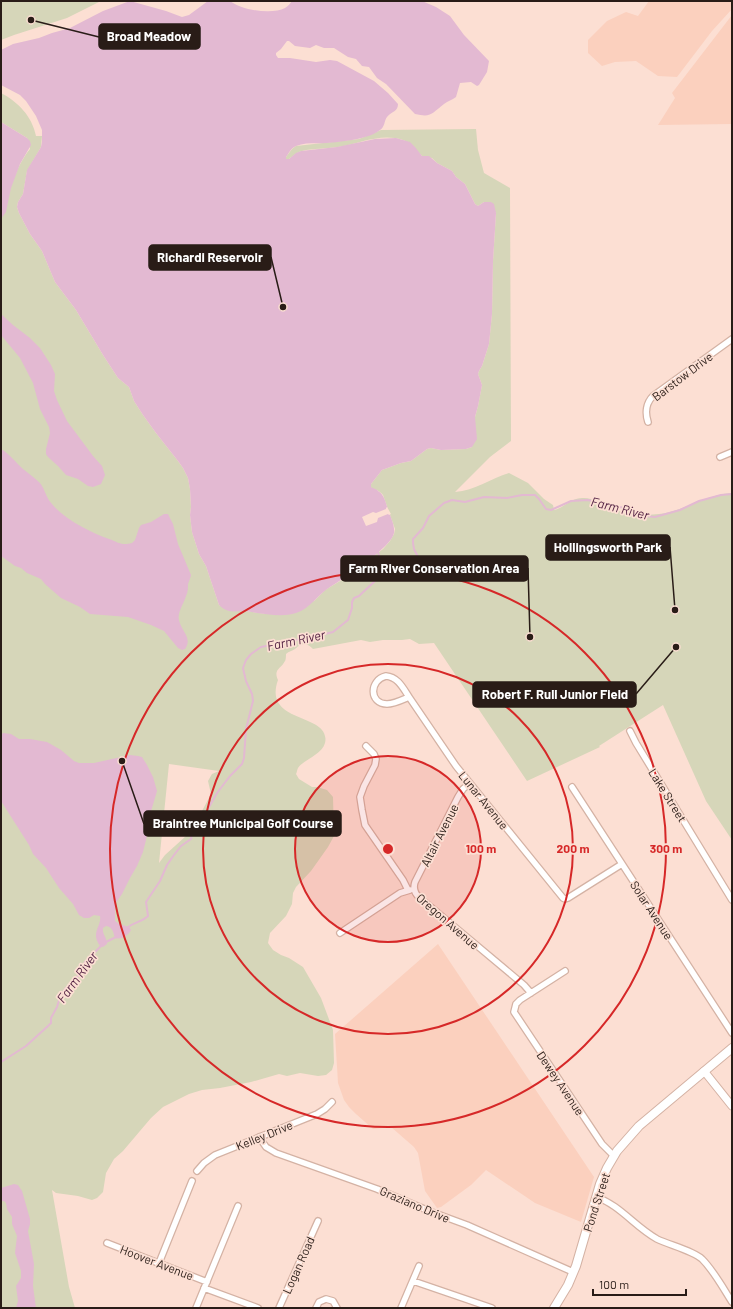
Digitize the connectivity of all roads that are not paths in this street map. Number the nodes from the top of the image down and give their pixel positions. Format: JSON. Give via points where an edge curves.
{"nodes":[{"id":1,"x":732,"y":339,"type":"edge"},
{"id":2,"x":648,"y":422,"type":"dead end"},
{"id":3,"x":732,"y":452,"type":"edge"},
{"id":4,"x":720,"y":457,"type":"dead end"},
{"id":5,"x":409,"y":697,"type":"junction"},
{"id":6,"x":630,"y":731,"type":"dead end"},
{"id":7,"x":366,"y":746,"type":"dead end"},
{"id":8,"x":470,"y":783,"type":"junction"},
{"id":9,"x":572,"y":786,"type":"dead end"},
{"id":10,"x":622,"y":864,"type":"junction"},
{"id":11,"x":411,"y":890,"type":"junction"},
{"id":12,"x":732,"y":900,"type":"edge"},
{"id":13,"x":340,"y":933,"type":"dead end"},
{"id":14,"x":565,"y":971,"type":"dead end"},
{"id":15,"x":530,"y":993,"type":"junction"},
{"id":16,"x":732,"y":1033,"type":"edge"},
{"id":17,"x":732,"y":1048,"type":"edge"},
{"id":18,"x":704,"y":1071,"type":"junction"},
{"id":19,"x":332,"y":1102,"type":"dead end"},
{"id":20,"x":732,"y":1106,"type":"edge"},
{"id":21,"x":259,"y":1137,"type":"junction"},
{"id":22,"x":614,"y":1156,"type":"junction"},
{"id":23,"x":198,"y":1171,"type":"dead end"},
{"id":24,"x":192,"y":1181,"type":"dead end"},
{"id":25,"x":596,"y":1197,"type":"junction"},
{"id":26,"x":238,"y":1206,"type":"dead end"},
{"id":27,"x":318,"y":1221,"type":"dead end"},
{"id":28,"x":107,"y":1243,"type":"dead end"},
{"id":29,"x":159,"y":1263,"type":"junction"},
{"id":30,"x":419,"y":1266,"type":"dead end"},
{"id":31,"x":573,"y":1272,"type":"junction"},
{"id":32,"x":413,"y":1281,"type":"junction"},
{"id":33,"x":205,"y":1285,"type":"junction"},
{"id":34,"x":732,"y":1302,"type":"edge"},
{"id":35,"x":196,"y":1308,"type":"edge"},
{"id":36,"x":258,"y":1308,"type":"edge"},
{"id":37,"x":279,"y":1308,"type":"edge"},
{"id":38,"x":316,"y":1308,"type":"edge"},
{"id":39,"x":337,"y":1308,"type":"edge"},
{"id":40,"x":401,"y":1308,"type":"edge"},
{"id":41,"x":492,"y":1308,"type":"edge"},
{"id":42,"x":554,"y":1308,"type":"edge"}],
"edges":[{"from":1,"to":2,"type":"street","name":"Barstow Drive","via":[[653,396],[647,406]]},
{"from":3,"to":4,"type":"street"},
{"from":5,"to":5,"type":"street","name":"Lunar Avenue","via":[[391,704],[382,703],[375,697],[374,685],[382,677],[391,677],[398,681]]},
{"from":5,"to":8,"type":"street","name":"Lunar Avenue"},
{"from":6,"to":12,"type":"street","name":"Lake Street"},
{"from":7,"to":11,"type":"street","via":[[376,759],[361,792],[365,825]]},
{"from":8,"to":10,"type":"street","name":"Lunar Avenue","via":[[565,899]]},
{"from":8,"to":11,"type":"street","name":"Altair Avenue","via":[[458,797]]},
{"from":9,"to":10,"type":"street","name":"Solar Avenue"},
{"from":10,"to":16,"type":"street","name":"Solar Avenue"},
{"from":11,"to":13,"type":"street","name":"Oregon Avenue","via":[[400,893]]},
{"from":11,"to":15,"type":"street","name":"Oregon Avenue","via":[[524,985]]},
{"from":14,"to":15,"type":"street"},
{"from":15,"to":22,"type":"street","name":"Dewey Avenue","via":[[514,1007],[516,1015],[602,1144]]},
{"from":17,"to":18,"type":"main road","name":"Pond Street"},
{"from":18,"to":20,"type":"street"},
{"from":18,"to":22,"type":"main road","name":"Pond Street","via":[[639,1126]]},
{"from":19,"to":21,"type":"street","name":"Kelley Drive","via":[[317,1114]]},
{"from":21,"to":23,"type":"street","name":"Kelley Drive","via":[[215,1155]]},
{"from":21,"to":31,"type":"street","name":"Graziano Drive","via":[[266,1147],[276,1154],[372,1187],[467,1225]]},
{"from":22,"to":25,"type":"main road","name":"Pond Street"},
{"from":24,"to":29,"type":"street"},
{"from":25,"to":31,"type":"main road","name":"Pond Street"},
{"from":25,"to":34,"type":"street","via":[[611,1204],[656,1239],[699,1257]]},
{"from":26,"to":33,"type":"street"},
{"from":27,"to":37,"type":"street","name":"Logan Road"},
{"from":28,"to":29,"type":"street","name":"Hoover Avenue"},
{"from":29,"to":33,"type":"street","name":"Hoover Avenue"},
{"from":30,"to":32,"type":"street"},
{"from":31,"to":42,"type":"main road","name":"Pond Street"},
{"from":32,"to":40,"type":"street"},
{"from":32,"to":41,"type":"street"},
{"from":33,"to":35,"type":"street"},
{"from":33,"to":36,"type":"street","name":"Hoover Avenue"},
{"from":38,"to":39,"type":"street","via":[[319,1302],[326,1299],[333,1302]]}]}
